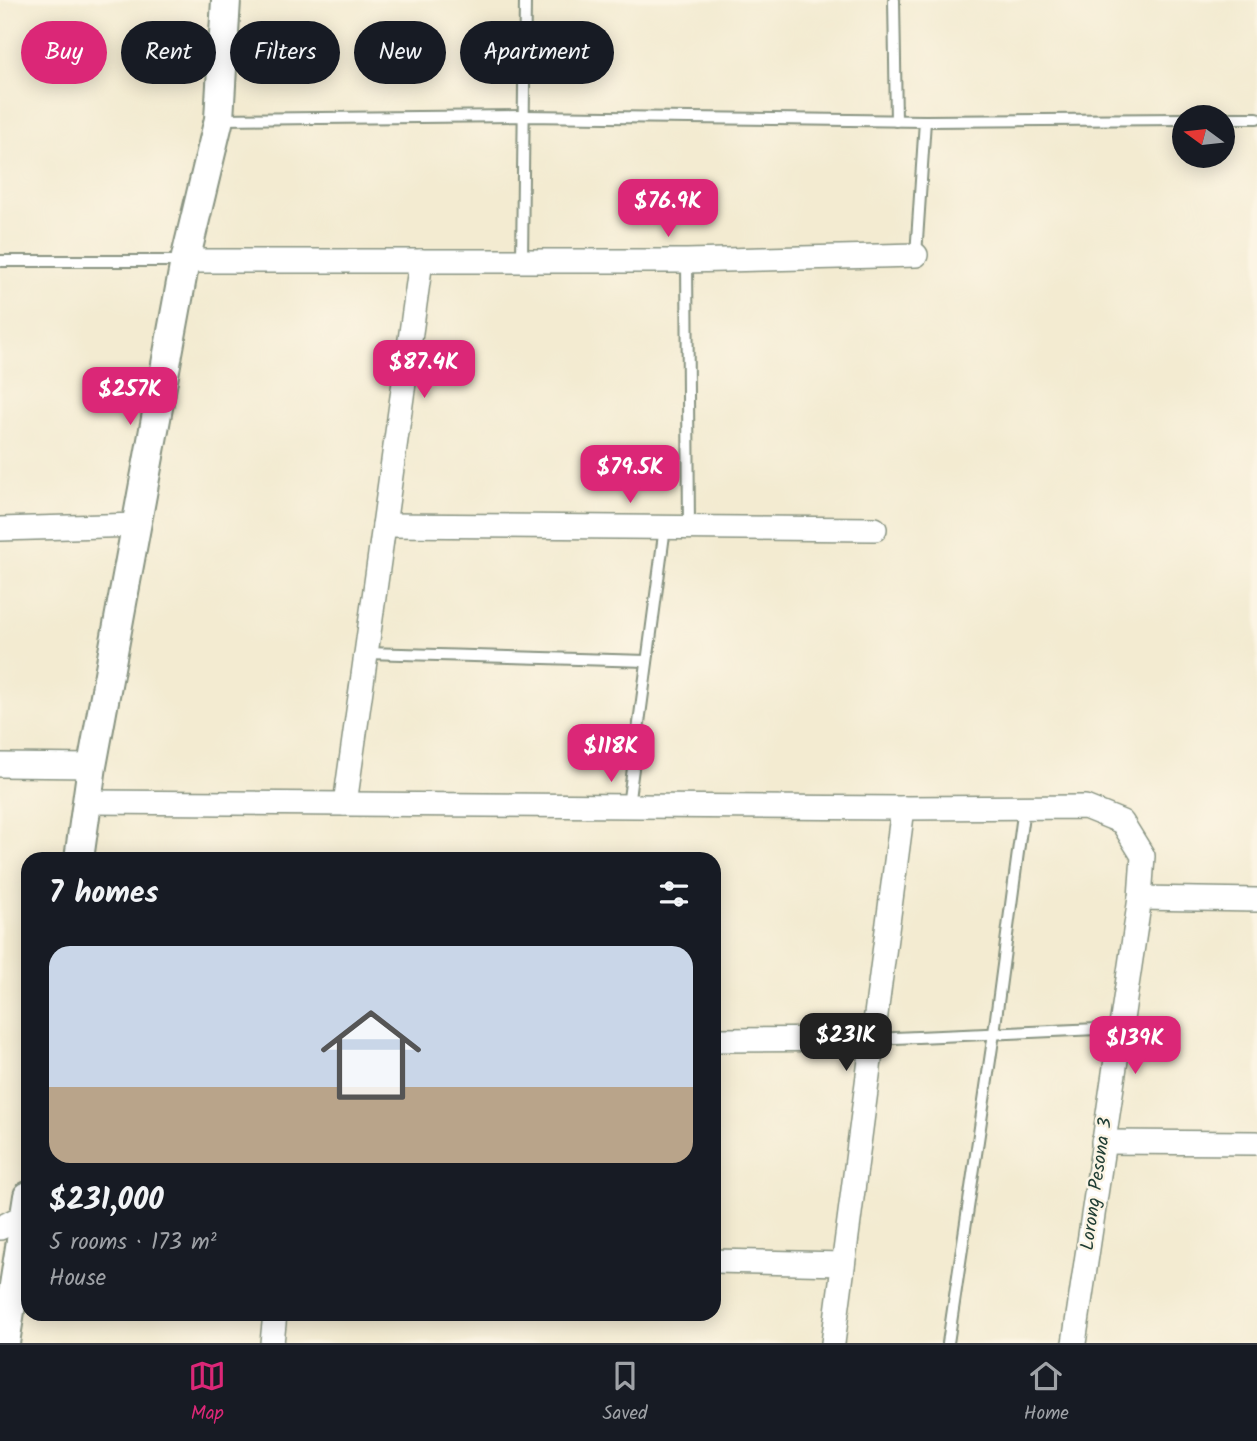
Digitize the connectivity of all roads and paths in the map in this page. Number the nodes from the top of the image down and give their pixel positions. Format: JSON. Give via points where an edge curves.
{"nodes":[{"id":1,"x":226,"y":0,"type":"edge"},
{"id":2,"x":525,"y":0,"type":"edge"},
{"id":3,"x":894,"y":0,"type":"edge"},
{"id":4,"x":524,"y":116,"type":"junction"},
{"id":5,"x":1236,"y":118,"type":"edge"},
{"id":6,"x":1257,"y":118,"type":"edge"},
{"id":7,"x":219,"y":119,"type":"junction"},
{"id":8,"x":1172,"y":119,"type":"edge"},
{"id":9,"x":896,"y":121,"type":"junction"},
{"id":10,"x":925,"y":121,"type":"junction"},
{"id":11,"x":916,"y":255,"type":"joint"},
{"id":12,"x":0,"y":261,"type":"edge"},
{"id":13,"x":185,"y":261,"type":"junction"},
{"id":14,"x":421,"y":261,"type":"junction"},
{"id":15,"x":522,"y":261,"type":"junction"},
{"id":16,"x":687,"y":261,"type":"junction"},
{"id":17,"x":138,"y":525,"type":"junction"},
{"id":18,"x":384,"y":525,"type":"junction"},
{"id":19,"x":665,"y":527,"type":"junction"},
{"id":20,"x":689,"y":527,"type":"junction"},
{"id":21,"x":0,"y":529,"type":"edge"},
{"id":22,"x":875,"y":529,"type":"dead end"},
{"id":23,"x":366,"y":653,"type":"junction"},
{"id":24,"x":647,"y":662,"type":"junction"},
{"id":25,"x":0,"y":765,"type":"edge"},
{"id":26,"x":92,"y":766,"type":"junction"},
{"id":27,"x":88,"y":802,"type":"junction"},
{"id":28,"x":345,"y":804,"type":"junction"},
{"id":29,"x":628,"y":806,"type":"junction"},
{"id":30,"x":1024,"y":807,"type":"junction"},
{"id":31,"x":903,"y":808,"type":"junction"},
{"id":32,"x":80,"y":852,"type":"edge"},
{"id":33,"x":1140,"y":898,"type":"junction"},
{"id":34,"x":1257,"y":900,"type":"edge"},
{"id":35,"x":1120,"y":1028,"type":"junction"},
{"id":36,"x":994,"y":1033,"type":"junction"},
{"id":37,"x":873,"y":1039,"type":"junction"},
{"id":38,"x":721,"y":1040,"type":"edge"},
{"id":39,"x":1103,"y":1142,"type":"junction"},
{"id":40,"x":1257,"y":1143,"type":"edge"},
{"id":41,"x":21,"y":1210,"type":"edge"},
{"id":42,"x":0,"y":1228,"type":"edge"},
{"id":43,"x":21,"y":1228,"type":"edge"},
{"id":44,"x":721,"y":1261,"type":"edge"},
{"id":45,"x":843,"y":1264,"type":"junction"},
{"id":46,"x":6,"y":1287,"type":"edge"},
{"id":47,"x":274,"y":1321,"type":"edge"},
{"id":48,"x":5,"y":1343,"type":"edge"},
{"id":49,"x":272,"y":1343,"type":"edge"},
{"id":50,"x":833,"y":1343,"type":"edge"},
{"id":51,"x":948,"y":1343,"type":"edge"},
{"id":52,"x":1074,"y":1343,"type":"edge"}],
"edges":[{"from":1,"to":7,"type":"street"},
{"from":2,"to":4,"type":"lane"},
{"from":3,"to":9,"type":"lane"},
{"from":4,"to":7,"type":"lane"},
{"from":4,"to":9,"type":"lane"},
{"from":4,"to":15,"type":"lane"},
{"from":5,"to":6,"type":"lane"},
{"from":7,"to":13,"type":"street"},
{"from":8,"to":10,"type":"lane"},
{"from":9,"to":10,"type":"lane"},
{"from":10,"to":11,"type":"lane"},
{"from":11,"to":16,"type":"street"},
{"from":12,"to":13,"type":"lane"},
{"from":13,"to":14,"type":"street"},
{"from":13,"to":17,"type":"street"},
{"from":14,"to":15,"type":"street"},
{"from":14,"to":18,"type":"street"},
{"from":15,"to":16,"type":"street"},
{"from":16,"to":20,"type":"lane"},
{"from":17,"to":21,"type":"street"},
{"from":17,"to":26,"type":"street"},
{"from":18,"to":19,"type":"street"},
{"from":18,"to":23,"type":"street"},
{"from":19,"to":20,"type":"street"},
{"from":19,"to":24,"type":"lane"},
{"from":20,"to":22,"type":"street"},
{"from":23,"to":24,"type":"lane"},
{"from":23,"to":28,"type":"street"},
{"from":24,"to":29,"type":"lane"},
{"from":25,"to":26,"type":"street"},
{"from":26,"to":27,"type":"street"},
{"from":27,"to":28,"type":"street"},
{"from":27,"to":32,"type":"street"},
{"from":28,"to":29,"type":"street"},
{"from":29,"to":31,"type":"street"},
{"from":30,"to":31,"type":"street"},
{"from":30,"to":33,"type":"street","name":"Lorong Pesona 3","via":[[1085,807],[1122,822],[1143,856]]},
{"from":30,"to":36,"type":"lane"},
{"from":31,"to":37,"type":"street"},
{"from":33,"to":34,"type":"street"},
{"from":33,"to":35,"type":"street","name":"Lorong Pesona 3"},
{"from":35,"to":36,"type":"lane"},
{"from":35,"to":39,"type":"street","name":"Lorong Pesona 3"},
{"from":36,"to":37,"type":"lane"},
{"from":36,"to":51,"type":"lane"},
{"from":37,"to":38,"type":"street"},
{"from":37,"to":45,"type":"street"},
{"from":39,"to":40,"type":"street"},
{"from":39,"to":52,"type":"street","name":"Lorong Pesona 3"},
{"from":41,"to":42,"type":"street"},
{"from":43,"to":46,"type":"street"},
{"from":44,"to":45,"type":"street"},
{"from":45,"to":50,"type":"street"},
{"from":46,"to":48,"type":"street"},
{"from":47,"to":49,"type":"street"}]}
